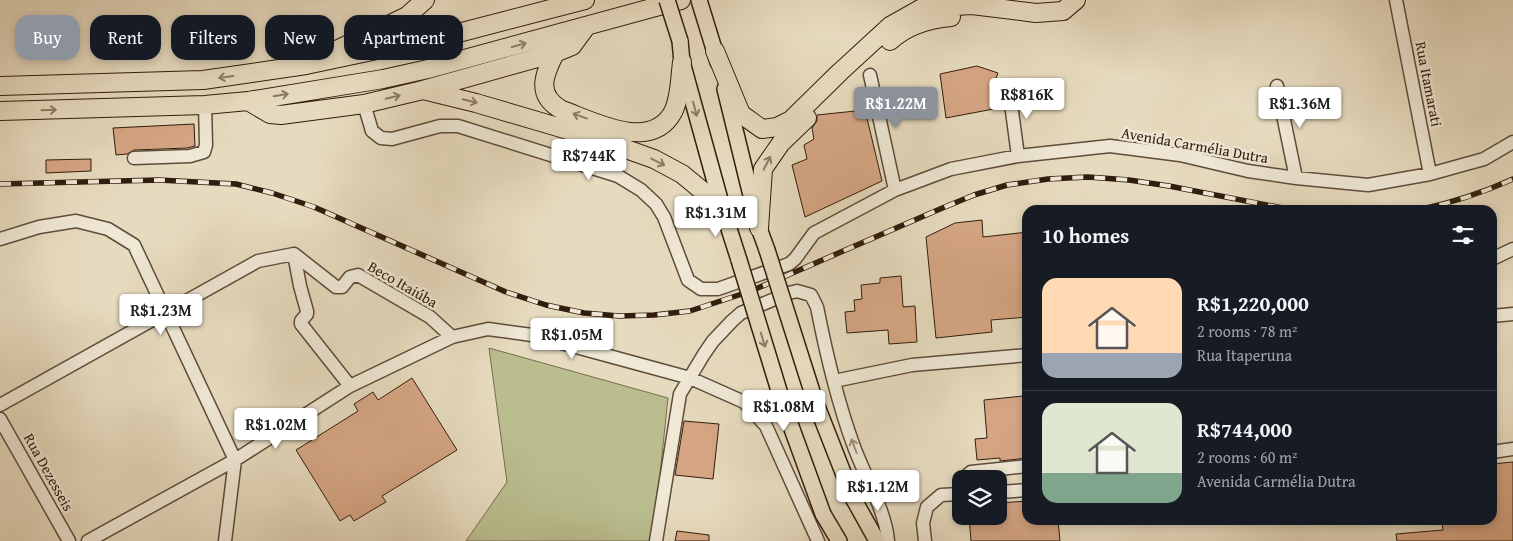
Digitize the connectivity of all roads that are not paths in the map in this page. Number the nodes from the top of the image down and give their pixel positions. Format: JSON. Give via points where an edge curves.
{"nodes":[{"id":1,"x":425,"y":0,"type":"edge"},
{"id":2,"x":543,"y":0,"type":"edge"},
{"id":3,"x":585,"y":0,"type":"edge"},
{"id":4,"x":667,"y":0,"type":"edge"},
{"id":5,"x":682,"y":0,"type":"edge"},
{"id":6,"x":699,"y":0,"type":"edge"},
{"id":7,"x":1076,"y":0,"type":"edge"},
{"id":8,"x":1089,"y":0,"type":"edge"},
{"id":9,"x":1396,"y":0,"type":"edge"},
{"id":10,"x":566,"y":5,"type":"junction"},
{"id":11,"x":586,"y":27,"type":"junction"},
{"id":12,"x":715,"y":51,"type":"junction"},
{"id":13,"x":556,"y":52,"type":"junction"},
{"id":14,"x":682,"y":62,"type":"junction"},
{"id":15,"x":306,"y":65,"type":"junction"},
{"id":16,"x":870,"y":75,"type":"dead end"},
{"id":17,"x":0,"y":86,"type":"edge"},
{"id":18,"x":1277,"y":86,"type":"dead end"},
{"id":19,"x":1009,"y":89,"type":"dead end"},
{"id":20,"x":423,"y":90,"type":"junction"},
{"id":21,"x":248,"y":100,"type":"junction"},
{"id":22,"x":364,"y":104,"type":"junction"},
{"id":23,"x":205,"y":105,"type":"junction"},
{"id":24,"x":0,"y":111,"type":"edge"},
{"id":25,"x":1513,"y":142,"type":"edge"},
{"id":26,"x":1018,"y":156,"type":"junction"},
{"id":27,"x":134,"y":158,"type":"dead end"},
{"id":28,"x":1430,"y":174,"type":"junction"},
{"id":29,"x":1296,"y":178,"type":"junction"},
{"id":30,"x":895,"y":190,"type":"junction"},
{"id":31,"x":722,"y":207,"type":"junction"},
{"id":32,"x":759,"y":228,"type":"junction"},
{"id":33,"x":0,"y":239,"type":"edge"},
{"id":34,"x":1513,"y":249,"type":"edge"},
{"id":35,"x":294,"y":254,"type":"junction"},
{"id":36,"x":1497,"y":257,"type":"edge"},
{"id":37,"x":165,"y":312,"type":"junction"},
{"id":38,"x":1513,"y":314,"type":"edge"},
{"id":39,"x":1497,"y":316,"type":"edge"},
{"id":40,"x":452,"y":337,"type":"junction"},
{"id":41,"x":1022,"y":356,"type":"edge"},
{"id":42,"x":690,"y":378,"type":"junction"},
{"id":43,"x":834,"y":381,"type":"junction"},
{"id":44,"x":350,"y":386,"type":"junction"},
{"id":45,"x":0,"y":405,"type":"edge"},
{"id":46,"x":0,"y":418,"type":"edge"},
{"id":47,"x":1513,"y":449,"type":"edge"},
{"id":48,"x":1497,"y":451,"type":"edge"},
{"id":49,"x":235,"y":460,"type":"junction"},
{"id":50,"x":1022,"y":467,"type":"edge"},
{"id":51,"x":990,"y":470,"type":"edge"},
{"id":52,"x":952,"y":487,"type":"edge"},
{"id":53,"x":1022,"y":490,"type":"edge"},
{"id":54,"x":1007,"y":491,"type":"edge"},
{"id":55,"x":952,"y":494,"type":"edge"},
{"id":56,"x":941,"y":495,"type":"junction"},
{"id":57,"x":69,"y":541,"type":"edge"},
{"id":58,"x":88,"y":541,"type":"edge"},
{"id":59,"x":224,"y":541,"type":"edge"},
{"id":60,"x":656,"y":541,"type":"edge"},
{"id":61,"x":818,"y":541,"type":"edge"},
{"id":62,"x":839,"y":541,"type":"edge"},
{"id":63,"x":877,"y":541,"type":"edge"},
{"id":64,"x":888,"y":541,"type":"edge"},
{"id":65,"x":925,"y":541,"type":"edge"}],
"edges":[{"from":1,"to":15,"type":"highway","via":[[407,16]]},
{"from":2,"to":10,"type":"highway"},
{"from":3,"to":10,"type":"highway"},
{"from":4,"to":14,"type":"main road","bridge":true,"via":[[680,41]]},
{"from":5,"to":11,"type":"highway"},
{"from":6,"to":12,"type":"main road"},
{"from":7,"to":12,"type":"highway","via":[[1063,11],[1036,13],[972,5],[922,8],[890,26],[791,120],[777,127],[762,129],[741,114]]},
{"from":32,"to":8,"type":"highway","one_way":true,"via":[[763,169],[770,156],[897,35],[931,19],[972,14],[1061,22],[1078,15]]},
{"from":9,"to":28,"type":"street","name":"Rua Itamarati"},
{"from":10,"to":15,"type":"highway","via":[[462,32]]},
{"from":11,"to":13,"type":"highway","via":[[572,46]]},
{"from":21,"to":11,"type":"highway","one_way":true,"via":[[410,73]]},
{"from":12,"to":32,"type":"main road"},
{"from":14,"to":13,"type":"highway","one_way":true,"via":[[678,95],[672,112],[662,124],[652,129],[642,133],[626,132],[555,106],[545,93],[544,81]]},
{"from":13,"to":20,"type":"highway"},
{"from":14,"to":31,"type":"main road","one_way":true},
{"from":15,"to":17,"type":"highway","one_way":true,"via":[[203,80]]},
{"from":16,"to":30,"type":"street"},
{"from":18,"to":29,"type":"street"},
{"from":19,"to":26,"type":"street"},
{"from":22,"to":20,"type":"highway","one_way":true},
{"from":20,"to":31,"type":"highway","one_way":true,"via":[[595,138],[654,159],[682,174]]},
{"from":21,"to":22,"type":"highway","via":[[270,114],[281,115]]},
{"from":21,"to":23,"type":"highway"},
{"from":22,"to":30,"type":"street","name":"Avenida Carmélia Dutra","via":[[372,131],[381,138],[392,139],[440,126],[458,126],[618,176],[656,204],[688,280],[701,289],[718,289],[789,264],[814,233]]},
{"from":24,"to":23,"type":"highway","one_way":true},
{"from":23,"to":27,"type":"street","via":[[204,152],[190,156]]},
{"from":25,"to":28,"type":"street","name":"Avenida Carmélia Dutra","via":[[1484,159]]},
{"from":26,"to":29,"type":"street","name":"Avenida Carmélia Dutra","via":[[1110,146]]},
{"from":26,"to":30,"type":"street","name":"Avenida Carmélia Dutra","via":[[951,169]]},
{"from":28,"to":29,"type":"street","name":"Avenida Carmélia Dutra","via":[[1368,185]]},
{"from":31,"to":62,"type":"main road","one_way":true,"bridge":true,"via":[[784,407],[824,514]]},
{"from":32,"to":63,"type":"main road","bridge":true,"via":[[815,401],[854,498]]},
{"from":33,"to":37,"type":"street","via":[[39,227],[76,221],[108,229],[134,245]]},
{"from":34,"to":36,"type":"street"},
{"from":35,"to":37,"type":"street","via":[[258,261]]},
{"from":35,"to":40,"type":"street","name":"Beco Itaiúba","via":[[336,287],[342,287],[350,277],[358,275],[430,317]]},
{"from":35,"to":44,"type":"street","via":[[307,312],[300,322]]},
{"from":37,"to":45,"type":"street"},
{"from":37,"to":49,"type":"street"},
{"from":38,"to":39,"type":"street"},
{"from":40,"to":42,"type":"street","via":[[488,329],[532,335]]},
{"from":40,"to":44,"type":"street"},
{"from":41,"to":43,"type":"street","via":[[912,365]]},
{"from":42,"to":43,"type":"street","via":[[713,341],[741,313],[797,291],[811,296],[817,307]]},
{"from":42,"to":60,"type":"street","via":[[680,394]]},
{"from":42,"to":61,"type":"street","via":[[744,402],[766,426]]},
{"from":64,"to":43,"type":"street","one_way":true},
{"from":44,"to":49,"type":"street"},
{"from":46,"to":57,"type":"street","name":"Rua Dezesseis"},
{"from":47,"to":48,"type":"street"},
{"from":49,"to":58,"type":"street"},
{"from":49,"to":59,"type":"street"},
{"from":50,"to":51,"type":"street"},
{"from":52,"to":56,"type":"street"},
{"from":53,"to":54,"type":"street"},
{"from":55,"to":56,"type":"street"},
{"from":56,"to":65,"type":"street","via":[[927,506],[923,523]]}]}
